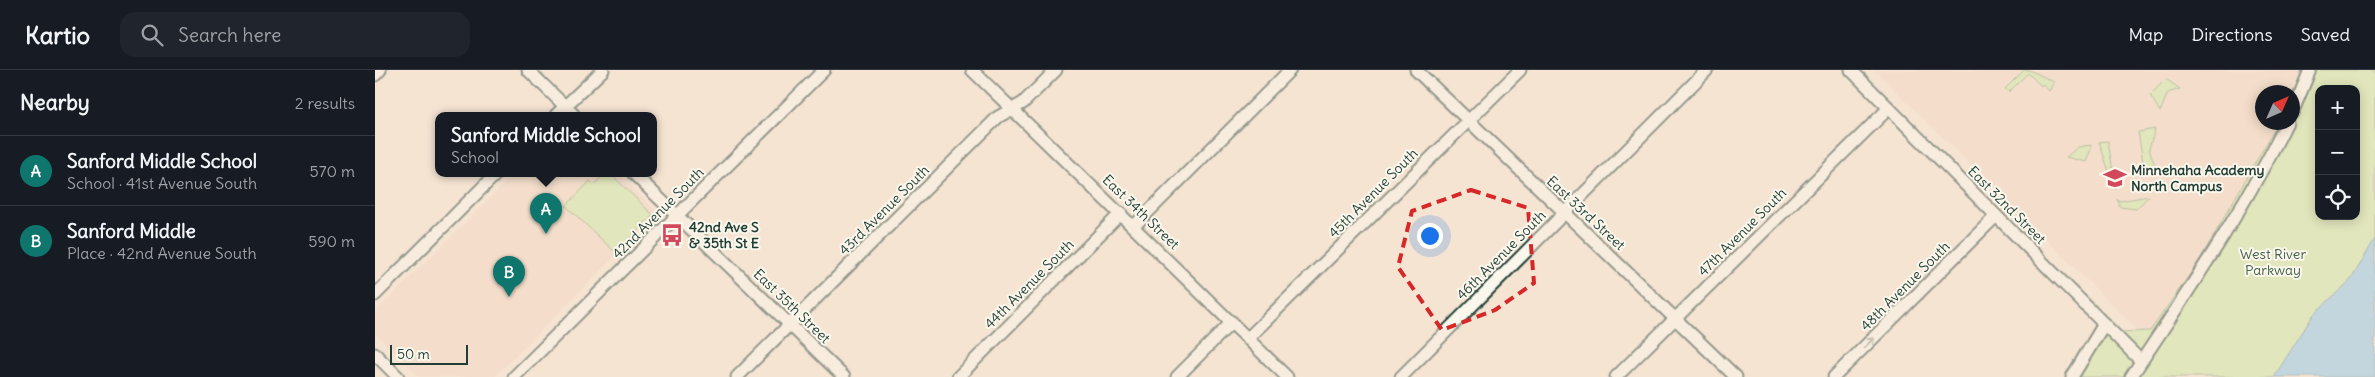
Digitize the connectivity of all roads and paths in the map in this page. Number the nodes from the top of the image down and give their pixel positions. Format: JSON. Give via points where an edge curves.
{"nodes":[{"id":1,"x":380,"y":70,"type":"edge"},
{"id":2,"x":527,"y":70,"type":"edge"},
{"id":3,"x":603,"y":70,"type":"edge"},
{"id":4,"x":823,"y":70,"type":"edge"},
{"id":5,"x":972,"y":70,"type":"edge"},
{"id":6,"x":1057,"y":70,"type":"edge"},
{"id":7,"x":1290,"y":70,"type":"edge"},
{"id":8,"x":1416,"y":70,"type":"edge"},
{"id":9,"x":1520,"y":70,"type":"edge"},
{"id":10,"x":1707,"y":70,"type":"edge"},
{"id":11,"x":1851,"y":70,"type":"edge"},
{"id":12,"x":2309,"y":70,"type":"edge"},
{"id":13,"x":375,"y":75,"type":"edge"},
{"id":14,"x":2300,"y":93,"type":"edge"},
{"id":15,"x":1889,"y":108,"type":"junction"},
{"id":16,"x":1013,"y":110,"type":"junction"},
{"id":17,"x":569,"y":111,"type":"edge"},
{"id":18,"x":1468,"y":121,"type":"junction"},
{"id":19,"x":2283,"y":130,"type":"edge"},
{"id":20,"x":493,"y":177,"type":"edge"},
{"id":21,"x":637,"y":177,"type":"edge"},
{"id":22,"x":1121,"y":213,"type":"junction"},
{"id":23,"x":1565,"y":213,"type":"junction"},
{"id":24,"x":676,"y":216,"type":"junction"},
{"id":25,"x":1996,"y":216,"type":"junction"},
{"id":26,"x":1134,"y":226,"type":"junction"},
{"id":27,"x":375,"y":295,"type":"edge"},
{"id":28,"x":1675,"y":318,"type":"junction"},
{"id":29,"x":1232,"y":322,"type":"junction"},
{"id":30,"x":2104,"y":324,"type":"junction"},
{"id":31,"x":789,"y":325,"type":"junction"},
{"id":32,"x":1247,"y":338,"type":"junction"},
{"id":33,"x":375,"y":354,"type":"edge"},
{"id":34,"x":2141,"y":361,"type":"junction"},
{"id":35,"x":398,"y":377,"type":"edge"},
{"id":36,"x":514,"y":377,"type":"edge"},
{"id":37,"x":737,"y":377,"type":"edge"},
{"id":38,"x":844,"y":377,"type":"edge"},
{"id":39,"x":957,"y":377,"type":"edge"},
{"id":40,"x":1177,"y":377,"type":"edge"},
{"id":41,"x":1287,"y":377,"type":"edge"},
{"id":42,"x":1401,"y":377,"type":"edge"},
{"id":43,"x":1616,"y":377,"type":"edge"},
{"id":44,"x":1736,"y":377,"type":"edge"},
{"id":45,"x":1834,"y":377,"type":"edge"},
{"id":46,"x":2072,"y":377,"type":"edge"},
{"id":47,"x":2131,"y":377,"type":"edge"}],
"edges":[{"from":1,"to":13,"type":"street"},
{"from":2,"to":17,"type":"street"},
{"from":3,"to":17,"type":"street"},
{"from":4,"to":24,"type":"street","name":"42nd Avenue South"},
{"from":5,"to":16,"type":"street","name":"East 34th Street"},
{"from":6,"to":16,"type":"street","name":"43rd Avenue South"},
{"from":7,"to":26,"type":"street"},
{"from":8,"to":18,"type":"street","name":"East 33rd Street"},
{"from":9,"to":18,"type":"street","name":"45th Avenue South"},
{"from":10,"to":23,"type":"street","name":"46th Avenue South"},
{"from":11,"to":15,"type":"street","name":"East 32nd Street"},
{"from":12,"to":14,"type":"street"},
{"from":15,"to":25,"type":"street","name":"East 32nd Street"},
{"from":15,"to":28,"type":"street","name":"47th Avenue South"},
{"from":16,"to":22,"type":"street","name":"East 34th Street"},
{"from":16,"to":31,"type":"street","name":"43rd Avenue South","via":[[998,117]]},
{"from":18,"to":23,"type":"street","name":"East 33rd Street"},
{"from":18,"to":32,"type":"street","name":"45th Avenue South"},
{"from":19,"to":34,"type":"street","via":[[2202,272]]},
{"from":20,"to":27,"type":"street"},
{"from":21,"to":24,"type":"street","name":"East 35th Street"},
{"from":22,"to":26,"type":"street","name":"East 34th Street"},
{"from":22,"to":39,"type":"street","name":"44th Avenue South"},
{"from":23,"to":28,"type":"street","name":"East 33rd Street"},
{"from":23,"to":42,"type":"street","name":"46th Avenue South"},
{"from":24,"to":31,"type":"street","name":"East 35th Street"},
{"from":24,"to":36,"type":"street","name":"42nd Avenue South"},
{"from":25,"to":30,"type":"street","name":"East 32nd Street"},
{"from":45,"to":25,"type":"street","name":"48th Avenue South","one_way":true},
{"from":26,"to":29,"type":"street","name":"East 34th Street"},
{"from":28,"to":43,"type":"street","name":"47th Avenue South"},
{"from":28,"to":44,"type":"street","name":"East 33rd Street"},
{"from":29,"to":32,"type":"street","name":"East 34th Street"},
{"from":29,"to":40,"type":"street"},
{"from":30,"to":34,"type":"street","name":"East 32nd Street"},
{"from":30,"to":46,"type":"street"},
{"from":31,"to":37,"type":"street","name":"43rd Avenue South"},
{"from":31,"to":38,"type":"street","name":"East 35th Street"},
{"from":32,"to":41,"type":"street","name":"East 34th Street"},
{"from":33,"to":35,"type":"street"},
{"from":34,"to":47,"type":"street"}]}
